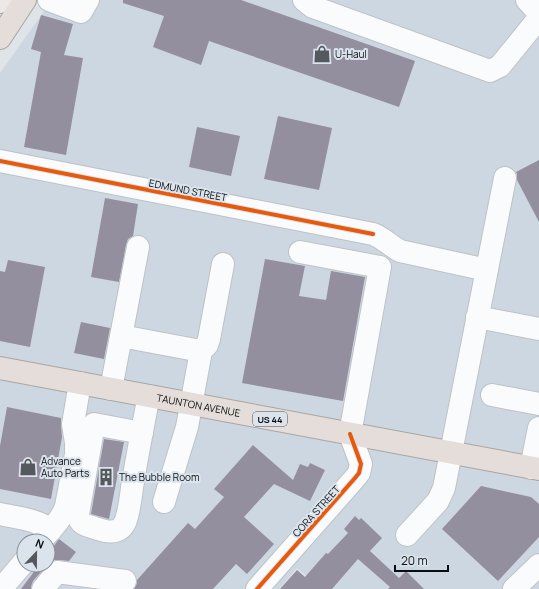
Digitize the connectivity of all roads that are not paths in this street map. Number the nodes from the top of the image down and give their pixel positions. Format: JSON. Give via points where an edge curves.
{"nodes":[{"id":1,"x":24,"y":0,"type":"edge"},
{"id":2,"x":49,"y":0,"type":"edge"},
{"id":3,"x":304,"y":0,"type":"edge"},
{"id":4,"x":85,"y":6,"type":"edge"},
{"id":5,"x":535,"y":7,"type":"edge"},
{"id":6,"x":0,"y":38,"type":"edge"},
{"id":7,"x":0,"y":161,"type":"edge"},
{"id":8,"x":505,"y":178,"type":"dead end"},
{"id":9,"x":138,"y":247,"type":"dead end"},
{"id":10,"x":300,"y":252,"type":"dead end"},
{"id":11,"x":223,"y":264,"type":"dead end"},
{"id":12,"x":487,"y":270,"type":"junction"},
{"id":13,"x":478,"y":317,"type":"junction"},
{"id":14,"x":539,"y":329,"type":"edge"},
{"id":15,"x":121,"y":336,"type":"junction"},
{"id":16,"x":201,"y":351,"type":"junction"},
{"id":17,"x":0,"y":368,"type":"edge"},
{"id":18,"x":80,"y":383,"type":"junction"},
{"id":19,"x":111,"y":389,"type":"junction"},
{"id":20,"x":492,"y":395,"type":"dead end"},
{"id":21,"x":148,"y":396,"type":"junction"},
{"id":22,"x":191,"y":404,"type":"junction"},
{"id":23,"x":539,"y":404,"type":"edge"},
{"id":24,"x":539,"y":428,"type":"edge"},
{"id":25,"x":142,"y":433,"type":"junction"},
{"id":26,"x":350,"y":434,"type":"junction"},
{"id":27,"x":451,"y":452,"type":"junction"},
{"id":28,"x":535,"y":468,"type":"edge"},
{"id":29,"x":164,"y":502,"type":"dead end"},
{"id":30,"x":0,"y":514,"type":"edge"},
{"id":31,"x":44,"y":533,"type":"edge"},
{"id":32,"x":48,"y":533,"type":"edge"},
{"id":33,"x":407,"y":535,"type":"dead end"},
{"id":34,"x":539,"y":565,"type":"edge"},
{"id":35,"x":16,"y":571,"type":"edge"},
{"id":36,"x":126,"y":581,"type":"dead end"},
{"id":37,"x":1,"y":589,"type":"edge"},
{"id":38,"x":43,"y":589,"type":"edge"},
{"id":39,"x":257,"y":589,"type":"edge"},
{"id":40,"x":514,"y":589,"type":"edge"}],
"edges":[{"from":1,"to":6,"type":"highway"},
{"from":2,"to":4,"type":"street"},
{"from":3,"to":5,"type":"street","via":[[313,7],[490,71],[500,66]]},
{"from":7,"to":12,"type":"street","name":"EDMUND STREET","via":[[373,234],[400,251]]},
{"from":8,"to":12,"type":"street"},
{"from":9,"to":15,"type":"street"},
{"from":10,"to":26,"type":"street","via":[[380,267]]},
{"from":11,"to":16,"type":"street","via":[[209,339]]},
{"from":12,"to":13,"type":"street"},
{"from":13,"to":14,"type":"street"},
{"from":13,"to":27,"type":"street"},
{"from":15,"to":16,"type":"street"},
{"from":15,"to":19,"type":"street"},
{"from":16,"to":22,"type":"street"},
{"from":17,"to":18,"type":"highway","name":"TAUNTON AVENUE","number":"US 44"},
{"from":18,"to":19,"type":"highway","name":"TAUNTON AVENUE","number":"US 44"},
{"from":18,"to":32,"type":"street","via":[[73,424],[76,454],[66,506]]},
{"from":19,"to":21,"type":"highway","name":"TAUNTON AVENUE","number":"US 44"},
{"from":20,"to":23,"type":"street"},
{"from":21,"to":22,"type":"highway","name":"TAUNTON AVENUE","number":"US 44"},
{"from":21,"to":25,"type":"street"},
{"from":22,"to":26,"type":"highway","name":"TAUNTON AVENUE","number":"US 44"},
{"from":22,"to":29,"type":"street"},
{"from":24,"to":28,"type":"street"},
{"from":25,"to":25,"type":"street","via":[[124,525],[112,532],[84,525],[78,514],[94,424]]},
{"from":26,"to":27,"type":"highway","name":"TAUNTON AVENUE","number":"US 44"},
{"from":26,"to":39,"type":"street","name":"CORA STREET","via":[[361,464],[359,473]]},
{"from":27,"to":28,"type":"highway","name":"TAUNTON AVENUE","number":"US 44"},
{"from":27,"to":33,"type":"street","via":[[442,494]]},
{"from":30,"to":31,"type":"street","via":[[40,524]]},
{"from":34,"to":40,"type":"street"},
{"from":35,"to":37,"type":"street"},
{"from":36,"to":38,"type":"street","via":[[57,572]]}]}
